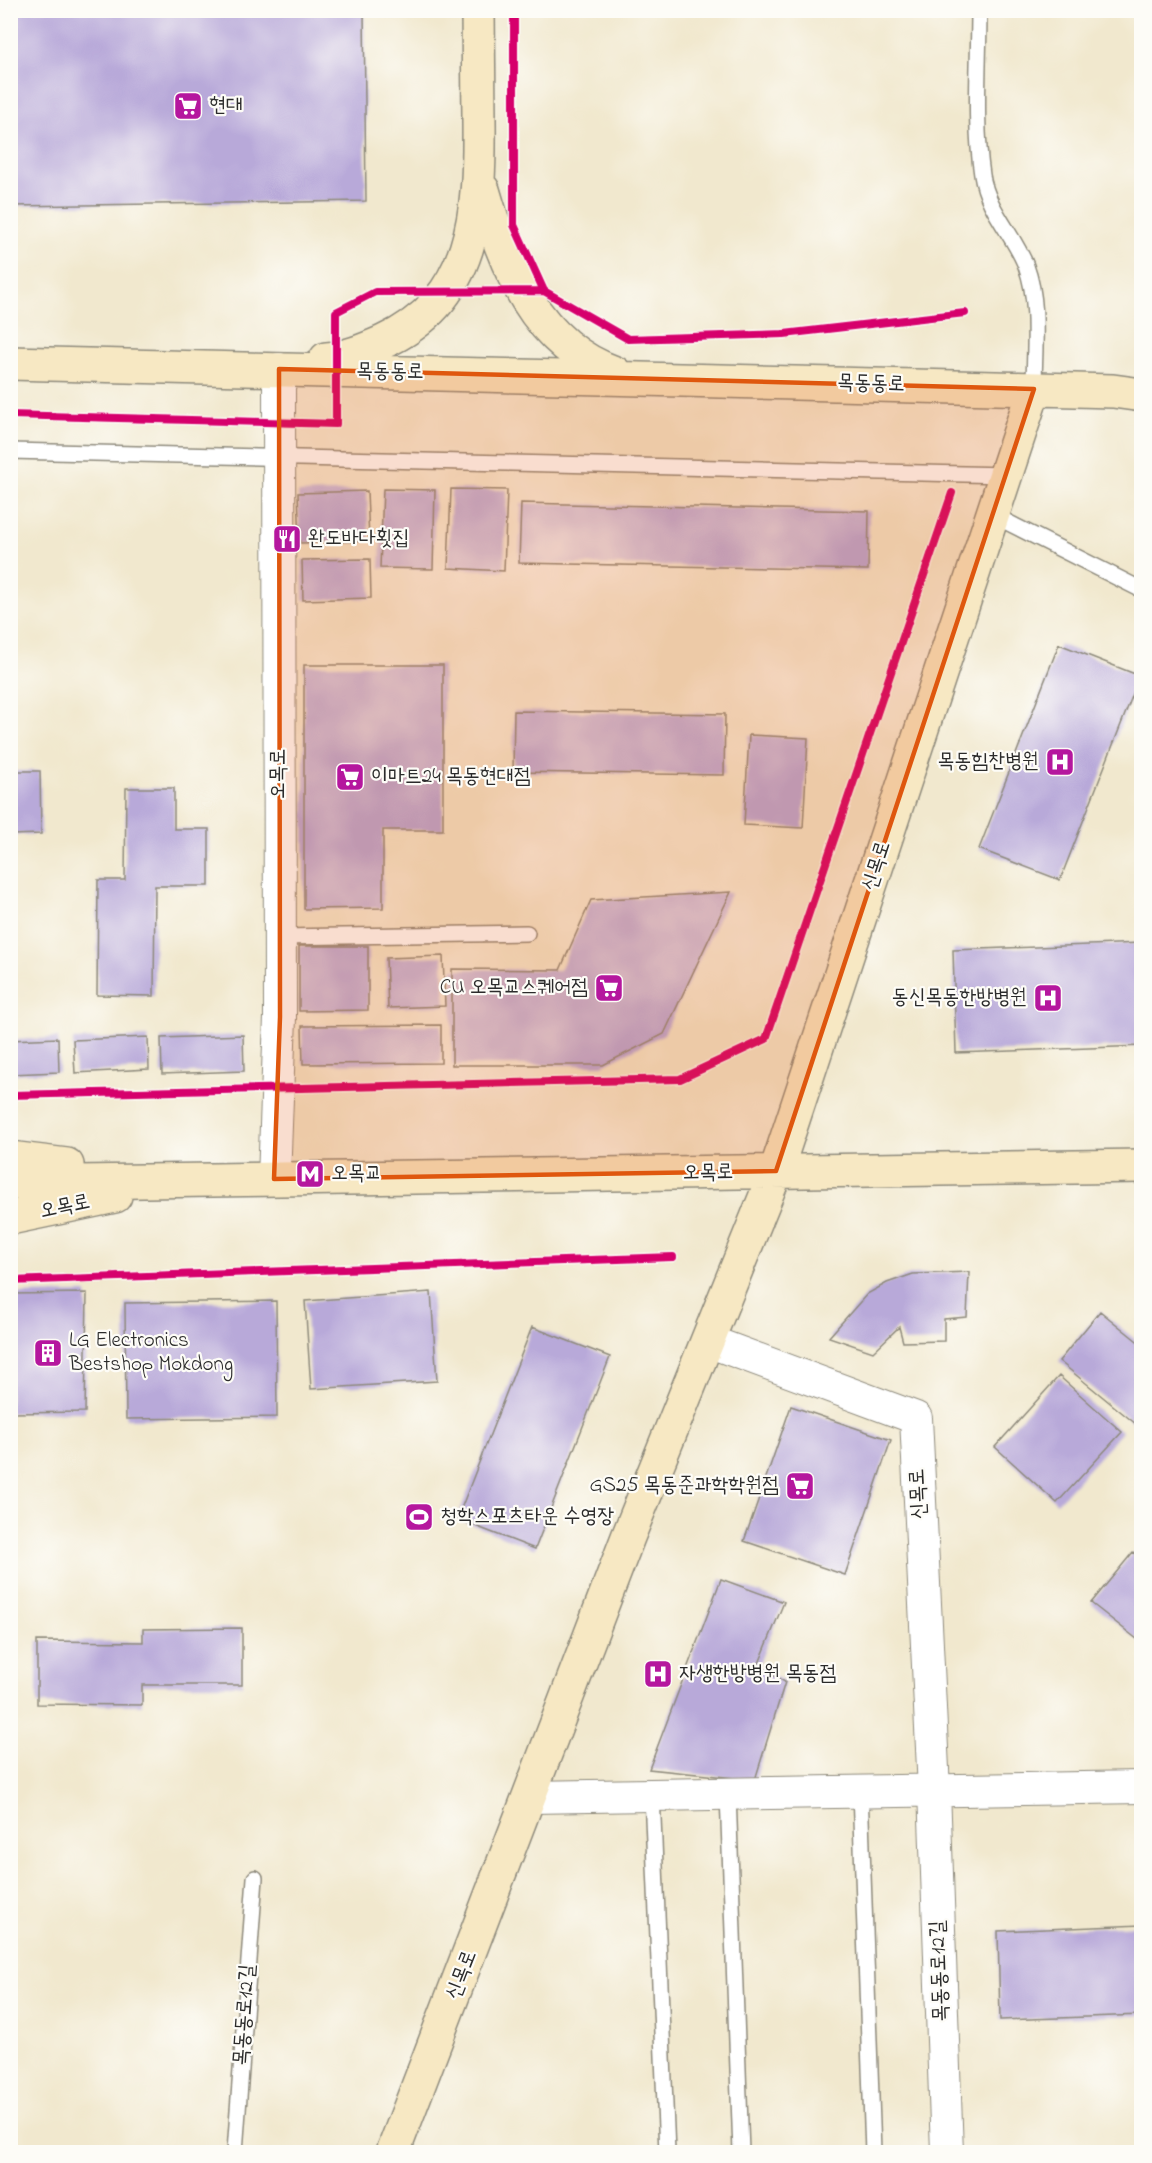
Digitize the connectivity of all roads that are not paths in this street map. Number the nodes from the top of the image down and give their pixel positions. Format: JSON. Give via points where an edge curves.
{"nodes":[{"id":1,"x":478,"y":10,"type":"edge"},
{"id":2,"x":979,"y":10,"type":"edge"},
{"id":3,"x":480,"y":179,"type":"junction"},
{"id":4,"x":10,"y":363,"type":"edge"},
{"id":5,"x":223,"y":368,"type":"junction"},
{"id":6,"x":279,"y":369,"type":"junction"},
{"id":7,"x":628,"y":378,"type":"junction"},
{"id":8,"x":1034,"y":389,"type":"junction"},
{"id":9,"x":1132,"y":390,"type":"edge"},
{"id":10,"x":10,"y":452,"type":"edge"},
{"id":11,"x":279,"y":457,"type":"junction"},
{"id":12,"x":1006,"y":475,"type":"junction"},
{"id":13,"x":993,"y":515,"type":"junction"},
{"id":14,"x":1142,"y":590,"type":"edge"},
{"id":15,"x":527,"y":933,"type":"dead end"},
{"id":16,"x":280,"y":937,"type":"junction"},
{"id":17,"x":10,"y":1158,"type":"edge"},
{"id":18,"x":1142,"y":1166,"type":"edge"},
{"id":19,"x":776,"y":1172,"type":"junction"},
{"id":20,"x":274,"y":1179,"type":"junction"},
{"id":21,"x":191,"y":1181,"type":"junction"},
{"id":22,"x":10,"y":1183,"type":"edge"},
{"id":23,"x":10,"y":1218,"type":"edge"},
{"id":24,"x":708,"y":1341,"type":"junction"},
{"id":25,"x":1142,"y":1787,"type":"edge"},
{"id":26,"x":934,"y":1790,"type":"junction"},
{"id":27,"x":860,"y":1791,"type":"junction"},
{"id":28,"x":652,"y":1794,"type":"junction"},
{"id":29,"x":728,"y":1794,"type":"junction"},
{"id":30,"x":530,"y":1797,"type":"junction"},
{"id":31,"x":255,"y":1878,"type":"dead end"},
{"id":32,"x":235,"y":2152,"type":"edge"},
{"id":33,"x":393,"y":2152,"type":"edge"},
{"id":34,"x":666,"y":2152,"type":"edge"},
{"id":35,"x":741,"y":2152,"type":"edge"},
{"id":36,"x":873,"y":2152,"type":"edge"},
{"id":37,"x":947,"y":2152,"type":"edge"}],
"edges":[{"from":1,"to":3,"type":"main road","name":"목동동로"},
{"from":2,"to":8,"type":"lane","via":[[982,177],[997,215],[1027,267],[1034,303]]},
{"from":3,"to":5,"type":"main road","name":"목동동로","via":[[474,223],[459,270],[448,291],[426,317],[404,332],[336,359]]},
{"from":3,"to":7,"type":"main road","name":"목동동로","via":[[496,237],[528,304],[569,348],[593,365]]},
{"from":4,"to":5,"type":"main road","name":"목동동로"},
{"from":5,"to":6,"type":"main road","name":"목동동로"},
{"from":6,"to":7,"type":"main road","name":"목동동로"},
{"from":6,"to":11,"type":"street","name":"오목로"},
{"from":7,"to":8,"type":"main road","name":"목동동로"},
{"from":8,"to":9,"type":"main road","name":"목동동로"},
{"from":8,"to":12,"type":"main road","name":"신목로"},
{"from":10,"to":11,"type":"lane"},
{"from":11,"to":12,"type":"lane"},
{"from":11,"to":16,"type":"street","name":"오목로"},
{"from":12,"to":13,"type":"main road","name":"신목로"},
{"from":13,"to":14,"type":"lane"},
{"from":13,"to":19,"type":"main road","name":"신목로"},
{"from":15,"to":16,"type":"lane"},
{"from":16,"to":20,"type":"street","name":"오목로"},
{"from":17,"to":21,"type":"main road","name":"오목로"},
{"from":18,"to":19,"type":"main road","name":"오목로"},
{"from":19,"to":20,"type":"main road","name":"오목로"},
{"from":19,"to":24,"type":"main road","name":"신목로"},
{"from":20,"to":21,"type":"main road","name":"오목로"},
{"from":21,"to":22,"type":"main road","name":"오목로"},
{"from":21,"to":23,"type":"main road","name":"오목로"},
{"from":24,"to":26,"type":"street","name":"신목로","via":[[915,1418]]},
{"from":24,"to":30,"type":"main road","name":"신목로","via":[[628,1537]]},
{"from":25,"to":26,"type":"street"},
{"from":26,"to":27,"type":"street"},
{"from":26,"to":37,"type":"street","name":"목동동로12길"},
{"from":27,"to":29,"type":"street"},
{"from":27,"to":36,"type":"lane"},
{"from":28,"to":29,"type":"street"},
{"from":28,"to":30,"type":"street"},
{"from":28,"to":34,"type":"lane"},
{"from":29,"to":35,"type":"lane"},
{"from":30,"to":33,"type":"main road","name":"신목로"},
{"from":31,"to":32,"type":"lane","name":"목동동로12길"}]}
